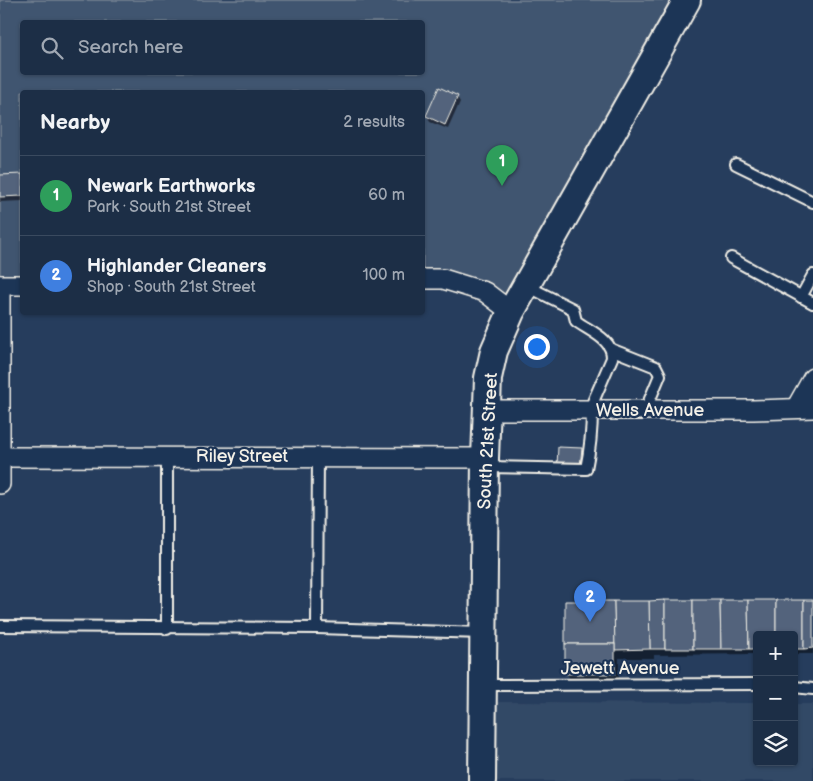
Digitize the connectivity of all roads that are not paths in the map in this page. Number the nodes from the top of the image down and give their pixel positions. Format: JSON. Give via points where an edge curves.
{"nodes":[{"id":1,"x":687,"y":0,"type":"edge"},
{"id":2,"x":736,"y":164,"type":"dead end"},
{"id":3,"x":813,"y":202,"type":"edge"},
{"id":4,"x":731,"y":258,"type":"dead end"},
{"id":5,"x":813,"y":275,"type":"edge"},
{"id":6,"x":425,"y":279,"type":"edge"},
{"id":7,"x":0,"y":285,"type":"edge"},
{"id":8,"x":20,"y":285,"type":"edge"},
{"id":9,"x":526,"y":285,"type":"junction"},
{"id":10,"x":801,"y":297,"type":"junction"},
{"id":11,"x":813,"y":304,"type":"edge"},
{"id":12,"x":511,"y":312,"type":"junction"},
{"id":13,"x":613,"y":350,"type":"junction"},
{"id":14,"x":813,"y":378,"type":"edge"},
{"id":15,"x":805,"y":408,"type":"edge"},
{"id":16,"x":488,"y":410,"type":"junction"},
{"id":17,"x":591,"y":410,"type":"junction"},
{"id":18,"x":645,"y":410,"type":"junction"},
{"id":19,"x":168,"y":456,"type":"junction"},
{"id":20,"x":318,"y":456,"type":"junction"},
{"id":21,"x":0,"y":457,"type":"edge"},
{"id":22,"x":485,"y":462,"type":"junction"},
{"id":23,"x":0,"y":484,"type":"edge"},
{"id":24,"x":0,"y":626,"type":"edge"},
{"id":25,"x":317,"y":628,"type":"junction"},
{"id":26,"x":167,"y":629,"type":"junction"},
{"id":27,"x":484,"y":633,"type":"junction"},
{"id":28,"x":753,"y":684,"type":"edge"},
{"id":29,"x":484,"y":685,"type":"junction"},
{"id":30,"x":798,"y":687,"type":"edge"},
{"id":31,"x":813,"y":689,"type":"edge"},
{"id":32,"x":482,"y":781,"type":"edge"}],
"edges":[{"from":1,"to":9,"type":"main road","name":"South 21st Street"},
{"from":2,"to":3,"type":"lane"},
{"from":4,"to":10,"type":"lane"},
{"from":5,"to":10,"type":"lane"},
{"from":6,"to":12,"type":"street","via":[[443,279],[485,292]]},
{"from":7,"to":8,"type":"street"},
{"from":7,"to":21,"type":"street"},
{"from":9,"to":12,"type":"main road","name":"South 21st Street"},
{"from":9,"to":13,"type":"lane","via":[[573,309],[576,321],[609,343]]},
{"from":10,"to":11,"type":"lane"},
{"from":12,"to":16,"type":"main road","name":"South 21st Street","via":[[494,351],[488,378]]},
{"from":13,"to":17,"type":"lane"},
{"from":13,"to":18,"type":"lane","via":[[659,371]]},
{"from":14,"to":15,"type":"street"},
{"from":15,"to":18,"type":"street","name":"Wells Avenue"},
{"from":16,"to":17,"type":"street","name":"Wells Avenue"},
{"from":16,"to":22,"type":"main road","name":"South 21st Street"},
{"from":17,"to":18,"type":"street","name":"Wells Avenue"},
{"from":17,"to":22,"type":"lane","via":[[591,440],[586,469]]},
{"from":19,"to":20,"type":"street","name":"Riley Street"},
{"from":19,"to":21,"type":"street","name":"Riley Street"},
{"from":19,"to":26,"type":"lane"},
{"from":20,"to":22,"type":"street","name":"Riley Street"},
{"from":20,"to":25,"type":"lane"},
{"from":21,"to":23,"type":"street"},
{"from":22,"to":27,"type":"main road","name":"South 21st Street"},
{"from":24,"to":26,"type":"lane"},
{"from":25,"to":26,"type":"lane"},
{"from":25,"to":27,"type":"lane"},
{"from":27,"to":29,"type":"main road","name":"South 21st Street"},
{"from":28,"to":29,"type":"lane","name":"Jewett Avenue"},
{"from":29,"to":32,"type":"main road","name":"South 21st Street"},
{"from":30,"to":31,"type":"lane"}]}
